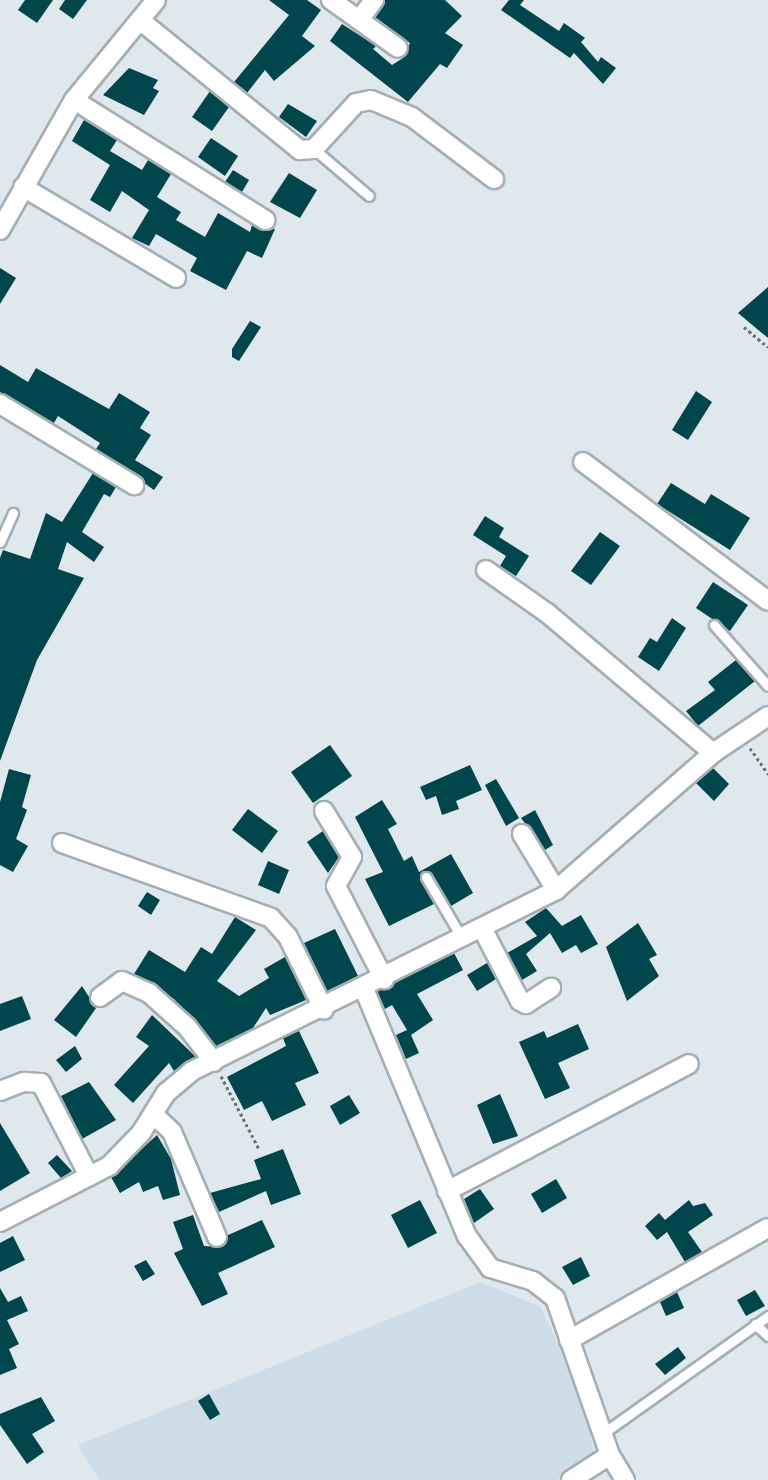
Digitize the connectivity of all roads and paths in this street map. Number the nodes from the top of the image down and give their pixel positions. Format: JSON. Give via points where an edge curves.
{"nodes":[{"id":1,"x":156,"y":0,"type":"edge"},
{"id":2,"x":331,"y":0,"type":"edge"},
{"id":3,"x":374,"y":0,"type":"edge"},
{"id":4,"x":360,"y":19,"type":"junction"},
{"id":5,"x":141,"y":21,"type":"junction"},
{"id":6,"x":398,"y":48,"type":"dead end"},
{"id":7,"x":74,"y":100,"type":"junction"},
{"id":8,"x":314,"y":149,"type":"junction"},
{"id":9,"x":494,"y":179,"type":"dead end"},
{"id":10,"x":23,"y":187,"type":"junction"},
{"id":11,"x":369,"y":196,"type":"dead end"},
{"id":12,"x":265,"y":220,"type":"dead end"},
{"id":13,"x":0,"y":230,"type":"edge"},
{"id":14,"x":176,"y":278,"type":"dead end"},
{"id":15,"x":744,"y":327,"type":"dead end"},
{"id":16,"x":768,"y":347,"type":"edge"},
{"id":17,"x":0,"y":404,"type":"edge"},
{"id":18,"x":583,"y":462,"type":"dead end"},
{"id":19,"x":134,"y":486,"type":"dead end"},
{"id":20,"x":13,"y":513,"type":"dead end"},
{"id":21,"x":0,"y":542,"type":"edge"},
{"id":22,"x":486,"y":570,"type":"dead end"},
{"id":23,"x":768,"y":601,"type":"edge"},
{"id":24,"x":714,"y":625,"type":"dead end"},
{"id":25,"x":768,"y":686,"type":"edge"},
{"id":26,"x":768,"y":716,"type":"edge"},
{"id":27,"x":740,"y":735,"type":"junction"},
{"id":28,"x":713,"y":753,"type":"junction"},
{"id":29,"x":768,"y":774,"type":"edge"},
{"id":30,"x":324,"y":811,"type":"dead end"},
{"id":31,"x":522,"y":834,"type":"dead end"},
{"id":32,"x":62,"y":843,"type":"dead end"},
{"id":33,"x":426,"y":877,"type":"dead end"},
{"id":34,"x":556,"y":890,"type":"junction"},
{"id":35,"x":482,"y":928,"type":"junction"},
{"id":36,"x":462,"y":938,"type":"junction"},
{"id":37,"x":384,"y":979,"type":"junction"},
{"id":38,"x":551,"y":988,"type":"dead end"},
{"id":39,"x":364,"y":989,"type":"junction"},
{"id":40,"x":100,"y":997,"type":"dead end"},
{"id":41,"x":324,"y":1010,"type":"junction"},
{"id":42,"x":214,"y":1062,"type":"junction"},
{"id":43,"x":689,"y":1064,"type":"dead end"},
{"id":44,"x":0,"y":1091,"type":"edge"},
{"id":45,"x":153,"y":1114,"type":"junction"},
{"id":46,"x":259,"y":1149,"type":"dead end"},
{"id":47,"x":89,"y":1176,"type":"junction"},
{"id":48,"x":447,"y":1191,"type":"junction"},
{"id":49,"x":0,"y":1222,"type":"edge"},
{"id":50,"x":768,"y":1228,"type":"edge"},
{"id":51,"x":217,"y":1237,"type":"dead end"},
{"id":52,"x":768,"y":1316,"type":"edge"},
{"id":53,"x":755,"y":1324,"type":"junction"},
{"id":54,"x":768,"y":1336,"type":"edge"},
{"id":55,"x":569,"y":1340,"type":"junction"},
{"id":56,"x":602,"y":1434,"type":"junction"},
{"id":57,"x":610,"y":1455,"type":"junction"},
{"id":58,"x":571,"y":1480,"type":"edge"},
{"id":59,"x":625,"y":1480,"type":"edge"}],
"edges":[{"from":1,"to":5,"type":"street"},
{"from":2,"to":4,"type":"street"},
{"from":3,"to":4,"type":"street"},
{"from":4,"to":6,"type":"street"},
{"from":5,"to":7,"type":"street"},
{"from":5,"to":8,"type":"street","via":[[291,145]]},
{"from":7,"to":10,"type":"street"},
{"from":7,"to":12,"type":"street"},
{"from":8,"to":9,"type":"street","via":[[356,103],[371,100],[412,117]]},
{"from":8,"to":11,"type":"lane"},
{"from":10,"to":13,"type":"street"},
{"from":10,"to":14,"type":"street"},
{"from":15,"to":16,"type":"path"},
{"from":17,"to":19,"type":"street"},
{"from":18,"to":23,"type":"street"},
{"from":20,"to":21,"type":"lane"},
{"from":22,"to":28,"type":"street","via":[[547,613]]},
{"from":24,"to":25,"type":"lane"},
{"from":26,"to":27,"type":"street"},
{"from":27,"to":28,"type":"street"},
{"from":27,"to":29,"type":"path"},
{"from":28,"to":34,"type":"street"},
{"from":30,"to":37,"type":"street","via":[[352,857],[336,886]]},
{"from":31,"to":34,"type":"street"},
{"from":32,"to":41,"type":"street","via":[[271,918],[288,937]]},
{"from":33,"to":36,"type":"lane"},
{"from":34,"to":35,"type":"street"},
{"from":35,"to":36,"type":"street"},
{"from":35,"to":38,"type":"street","via":[[520,1001],[526,1004]]},
{"from":36,"to":37,"type":"street"},
{"from":37,"to":39,"type":"street"},
{"from":39,"to":41,"type":"street"},
{"from":39,"to":48,"type":"street"},
{"from":40,"to":42,"type":"street","via":[[122,981],[149,993],[187,1027]]},
{"from":41,"to":42,"type":"street"},
{"from":42,"to":45,"type":"street","via":[[176,1082]]},
{"from":42,"to":46,"type":"path"},
{"from":43,"to":48,"type":"street"},
{"from":44,"to":47,"type":"street","via":[[24,1082],[41,1083]]},
{"from":45,"to":47,"type":"street","via":[[124,1154]]},
{"from":45,"to":51,"type":"street","via":[[172,1132]]},
{"from":47,"to":49,"type":"street"},
{"from":48,"to":55,"type":"street","via":[[481,1261],[545,1287],[555,1298]]},
{"from":50,"to":55,"type":"street"},
{"from":52,"to":53,"type":"lane"},
{"from":53,"to":54,"type":"lane"},
{"from":53,"to":56,"type":"lane"},
{"from":55,"to":56,"type":"street"},
{"from":56,"to":57,"type":"street"},
{"from":57,"to":58,"type":"street"},
{"from":57,"to":59,"type":"street"}]}
